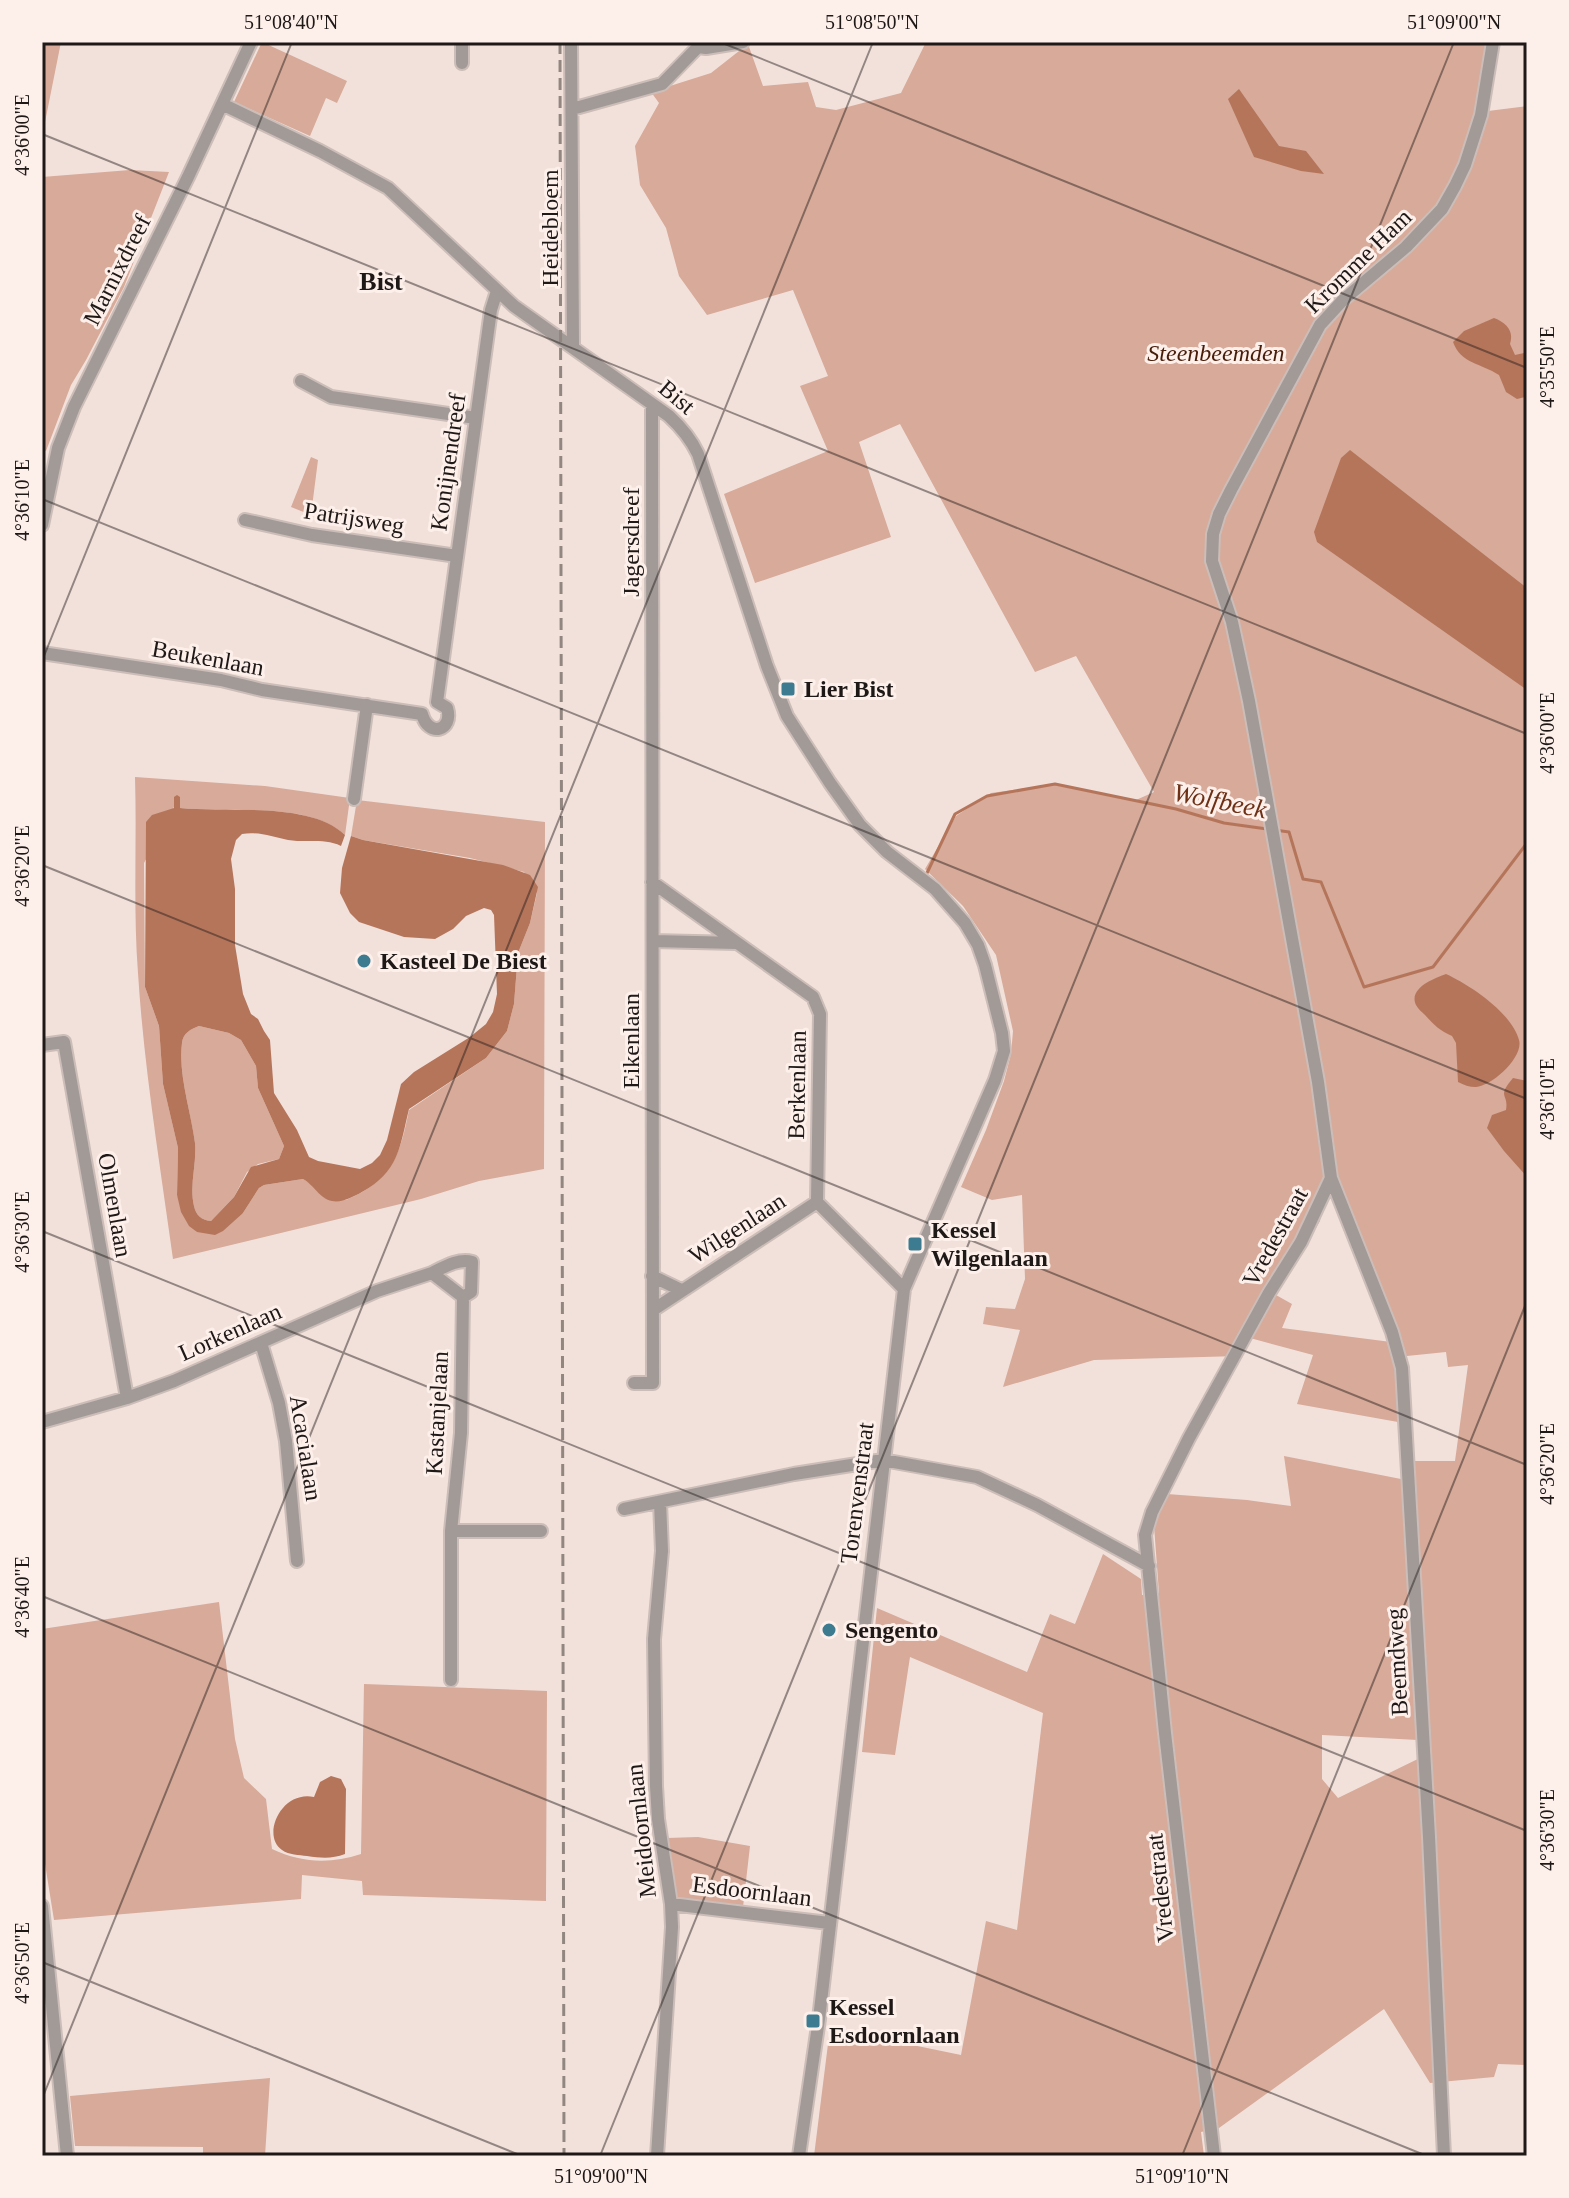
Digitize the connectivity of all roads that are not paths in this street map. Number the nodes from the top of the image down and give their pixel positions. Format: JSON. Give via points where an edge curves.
{"nodes":[{"id":1,"x":251,"y":42,"type":"edge"},
{"id":2,"x":462,"y":42,"type":"edge"},
{"id":3,"x":571,"y":42,"type":"edge"},
{"id":4,"x":743,"y":42,"type":"edge"},
{"id":5,"x":1493,"y":42,"type":"edge"},
{"id":6,"x":697,"y":45,"type":"edge"},
{"id":7,"x":462,"y":63,"type":"dead end"},
{"id":8,"x":222,"y":104,"type":"junction"},
{"id":9,"x":572,"y":109,"type":"junction"},
{"id":10,"x":497,"y":291,"type":"junction"},
{"id":11,"x":573,"y":347,"type":"junction"},
{"id":12,"x":301,"y":381,"type":"dead end"},
{"id":13,"x":652,"y":404,"type":"junction"},
{"id":14,"x":476,"y":418,"type":"junction"},
{"id":15,"x":245,"y":520,"type":"dead end"},
{"id":16,"x":42,"y":525,"type":"edge"},
{"id":17,"x":457,"y":556,"type":"junction"},
{"id":18,"x":445,"y":639,"type":"joint"},
{"id":19,"x":42,"y":653,"type":"edge"},
{"id":20,"x":653,"y":680,"type":"joint"},
{"id":21,"x":437,"y":702,"type":"junction"},
{"id":22,"x":367,"y":705,"type":"junction"},
{"id":23,"x":422,"y":714,"type":"junction"},
{"id":24,"x":354,"y":799,"type":"dead end"},
{"id":25,"x":1272,"y":830,"type":"joint"},
{"id":26,"x":920,"y":877,"type":"joint"},
{"id":27,"x":652,"y":882,"type":"junction"},
{"id":28,"x":653,"y":941,"type":"junction"},
{"id":29,"x":737,"y":943,"type":"junction"},
{"id":30,"x":42,"y":1045,"type":"edge"},
{"id":31,"x":1331,"y":1178,"type":"junction"},
{"id":32,"x":817,"y":1202,"type":"junction"},
{"id":33,"x":432,"y":1273,"type":"junction"},
{"id":34,"x":652,"y":1276,"type":"junction"},
{"id":35,"x":904,"y":1289,"type":"junction"},
{"id":36,"x":681,"y":1290,"type":"junction"},
{"id":37,"x":463,"y":1297,"type":"junction"},
{"id":38,"x":653,"y":1310,"type":"junction"},
{"id":39,"x":261,"y":1343,"type":"junction"},
{"id":40,"x":634,"y":1383,"type":"dead end"},
{"id":41,"x":127,"y":1398,"type":"junction"},
{"id":42,"x":42,"y":1422,"type":"edge"},
{"id":43,"x":883,"y":1460,"type":"junction"},
{"id":44,"x":660,"y":1502,"type":"junction"},
{"id":45,"x":624,"y":1509,"type":"dead end"},
{"id":46,"x":451,"y":1531,"type":"junction"},
{"id":47,"x":541,"y":1531,"type":"dead end"},
{"id":48,"x":1147,"y":1547,"type":"junction"},
{"id":49,"x":1124,"y":1551,"type":"junction"},
{"id":50,"x":297,"y":1561,"type":"dead end"},
{"id":51,"x":1149,"y":1566,"type":"junction"},
{"id":52,"x":451,"y":1680,"type":"dead end"},
{"id":53,"x":671,"y":1904,"type":"junction"},
{"id":54,"x":42,"y":1906,"type":"edge"},
{"id":55,"x":829,"y":1923,"type":"junction"},
{"id":56,"x":67,"y":2156,"type":"edge"},
{"id":57,"x":657,"y":2156,"type":"edge"},
{"id":58,"x":799,"y":2156,"type":"edge"},
{"id":59,"x":1214,"y":2156,"type":"edge"},
{"id":60,"x":1444,"y":2156,"type":"edge"}],
"edges":[{"from":1,"to":8,"type":"street","name":"Marnixdreef"},
{"from":2,"to":7,"type":"street"},
{"from":3,"to":9,"type":"street","name":"Heidebloem"},
{"from":4,"to":6,"type":"street"},
{"from":5,"to":25,"type":"street","name":"Kromme Ham","via":[[1481,115],[1449,197],[1406,247],[1320,325],[1213,534],[1212,561],[1232,622]]},
{"from":6,"to":9,"type":"street","via":[[662,84]]},
{"from":8,"to":10,"type":"street","name":"Bist","via":[[388,188]]},
{"from":8,"to":16,"type":"street","name":"Marnixdreef","via":[[74,407],[58,448]]},
{"from":9,"to":11,"type":"street","name":"Heidebloem"},
{"from":10,"to":11,"type":"street","name":"Bist"},
{"from":10,"to":14,"type":"street","name":"Konijnendreef"},
{"from":11,"to":13,"type":"street","name":"Bist"},
{"from":12,"to":14,"type":"street","via":[[331,397]]},
{"from":13,"to":20,"type":"street","name":"Jagersdreef"},
{"from":13,"to":26,"type":"street","name":"Bist","via":[[680,426],[698,454],[787,716],[853,817]]},
{"from":14,"to":17,"type":"street","name":"Konijnendreef"},
{"from":15,"to":17,"type":"street","name":"Patrijsweg"},
{"from":17,"to":18,"type":"street","name":"Konijnendreef"},
{"from":18,"to":21,"type":"street","name":"Beukenlaan"},
{"from":19,"to":22,"type":"street","name":"Beukenlaan"},
{"from":20,"to":27,"type":"street","name":"Eikenlaan"},
{"from":21,"to":23,"type":"street"},
{"from":21,"to":23,"type":"street","name":"Beukenlaan","via":[[449,712],[446,724],[431,728]]},
{"from":22,"to":23,"type":"street","name":"Beukenlaan"},
{"from":22,"to":24,"type":"street"},
{"from":25,"to":31,"type":"street","name":"Vredestraat"},
{"from":26,"to":35,"type":"street","name":"Torenvenstraat","via":[[952,907],[978,945],[1004,1051]]},
{"from":27,"to":28,"type":"street","name":"Eikenlaan"},
{"from":27,"to":29,"type":"street","name":"Berkenlaan"},
{"from":28,"to":29,"type":"street"},
{"from":28,"to":34,"type":"street","name":"Eikenlaan"},
{"from":29,"to":32,"type":"street","name":"Berkenlaan","via":[[813,997],[820,1014]]},
{"from":30,"to":41,"type":"street","name":"Olmenlaan","via":[[64,1042]]},
{"from":31,"to":48,"type":"street","name":"Vredestraat","via":[[1152,1512]]},
{"from":31,"to":60,"type":"street","name":"Beemdweg","via":[[1402,1368]]},
{"from":32,"to":35,"type":"street"},
{"from":32,"to":36,"type":"street","name":"Wilgenlaan"},
{"from":33,"to":37,"type":"street"},
{"from":33,"to":37,"type":"street","name":"Lorkenlaan","via":[[472,1262],[471,1292]]},
{"from":33,"to":39,"type":"street","name":"Lorkenlaan","via":[[377,1291]]},
{"from":34,"to":36,"type":"street","name":"Wilgenlaan"},
{"from":34,"to":38,"type":"street","name":"Eikenlaan"},
{"from":35,"to":43,"type":"street","name":"Torenvenstraat"},
{"from":36,"to":38,"type":"street","name":"Wilgenlaan"},
{"from":37,"to":46,"type":"street","name":"Kastanjelaan","via":[[461,1433]]},
{"from":38,"to":40,"type":"street","name":"Eikenlaan","via":[[653,1383]]},
{"from":39,"to":41,"type":"street","name":"Lorkenlaan"},
{"from":39,"to":50,"type":"street","name":"Acacialaan","via":[[286,1441]]},
{"from":41,"to":42,"type":"street","name":"Lorkenlaan"},
{"from":43,"to":44,"type":"street"},
{"from":43,"to":49,"type":"street","via":[[977,1477]]},
{"from":43,"to":55,"type":"street","name":"Torenvenstraat"},
{"from":44,"to":45,"type":"street"},
{"from":44,"to":53,"type":"street","name":"Meidoornlaan","via":[[655,1772]]},
{"from":46,"to":47,"type":"street"},
{"from":46,"to":52,"type":"street","name":"Kastanjelaan"},
{"from":48,"to":49,"type":"street"},
{"from":48,"to":51,"type":"street","name":"Vredestraat"},
{"from":49,"to":51,"type":"street"},
{"from":51,"to":59,"type":"street","name":"Vredestraat"},
{"from":53,"to":55,"type":"street","name":"Esdoornlaan"},
{"from":53,"to":57,"type":"street","name":"Meidoornlaan"},
{"from":54,"to":56,"type":"street"},
{"from":55,"to":58,"type":"street","name":"Torenvenstraat"}]}
